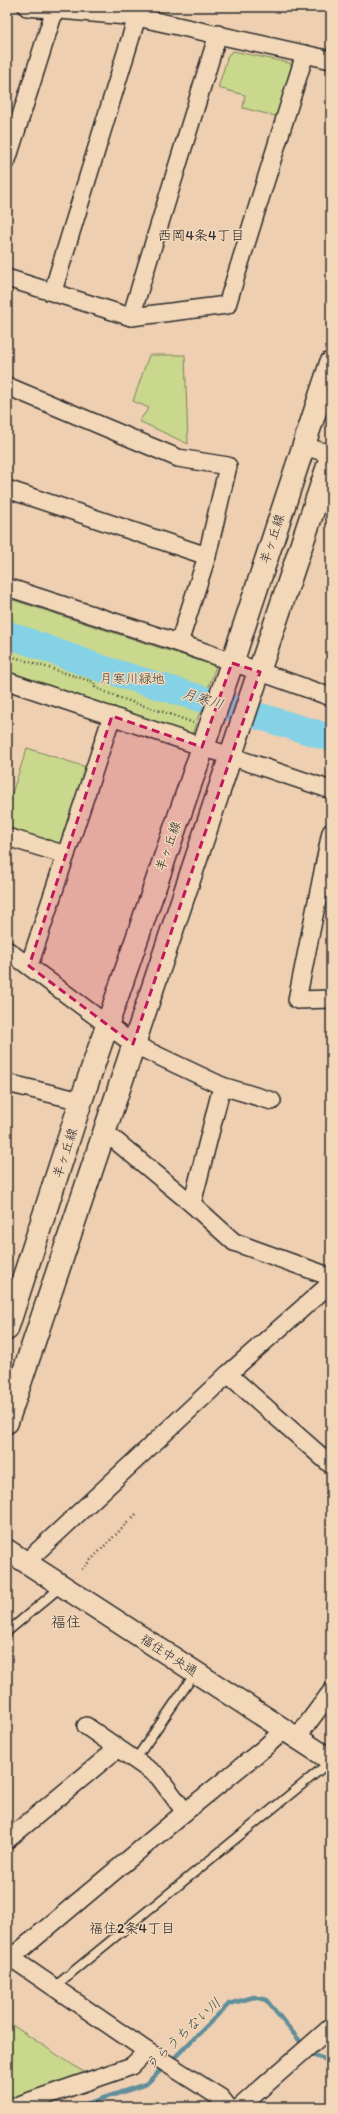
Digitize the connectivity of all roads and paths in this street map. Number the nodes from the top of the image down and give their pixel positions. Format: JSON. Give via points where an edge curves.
{"nodes":[{"id":1,"x":27,"y":7,"type":"edge"},
{"id":2,"x":54,"y":9,"type":"junction"},
{"id":3,"x":137,"y":16,"type":"junction"},
{"id":4,"x":218,"y":34,"type":"junction"},
{"id":5,"x":305,"y":54,"type":"junction"},
{"id":6,"x":331,"y":60,"type":"edge"},
{"id":7,"x":7,"y":160,"type":"edge"},
{"id":8,"x":7,"y":278,"type":"edge"},
{"id":9,"x":53,"y":291,"type":"junction"},
{"id":10,"x":131,"y":316,"type":"junction"},
{"id":11,"x":331,"y":363,"type":"edge"},
{"id":12,"x":7,"y":386,"type":"edge"},
{"id":13,"x":303,"y":446,"type":"junction"},
{"id":14,"x":331,"y":455,"type":"edge"},
{"id":15,"x":7,"y":489,"type":"edge"},
{"id":16,"x":207,"y":556,"type":"junction"},
{"id":17,"x":7,"y":586,"type":"edge"},
{"id":18,"x":179,"y":642,"type":"junction"},
{"id":19,"x":7,"y":655,"type":"edge"},
{"id":20,"x":230,"y":670,"type":"junction"},
{"id":21,"x":258,"y":680,"type":"junction"},
{"id":22,"x":7,"y":681,"type":"edge"},
{"id":23,"x":331,"y":697,"type":"edge"},
{"id":24,"x":112,"y":716,"type":"junction"},
{"id":25,"x":200,"y":743,"type":"junction"},
{"id":26,"x":234,"y":750,"type":"junction"},
{"id":27,"x":331,"y":790,"type":"edge"},
{"id":28,"x":331,"y":832,"type":"edge"},
{"id":29,"x":7,"y":837,"type":"edge"},
{"id":30,"x":66,"y":855,"type":"junction"},
{"id":31,"x":7,"y":950,"type":"edge"},
{"id":32,"x":29,"y":966,"type":"junction"},
{"id":33,"x":331,"y":999,"type":"edge"},
{"id":34,"x":108,"y":1025,"type":"junction"},
{"id":35,"x":133,"y":1044,"type":"junction"},
{"id":36,"x":7,"y":1083,"type":"edge"},
{"id":37,"x":222,"y":1086,"type":"junction"},
{"id":38,"x":81,"y":1101,"type":"junction"},
{"id":39,"x":272,"y":1101,"type":"dead end"},
{"id":40,"x":104,"y":1132,"type":"junction"},
{"id":41,"x":192,"y":1204,"type":"junction"},
{"id":42,"x":331,"y":1277,"type":"edge"},
{"id":43,"x":331,"y":1283,"type":"edge"},
{"id":44,"x":7,"y":1329,"type":"edge"},
{"id":45,"x":228,"y":1374,"type":"junction"},
{"id":46,"x":7,"y":1422,"type":"edge"},
{"id":47,"x":331,"y":1465,"type":"edge"},
{"id":48,"x":137,"y":1513,"type":"dead end"},
{"id":49,"x":7,"y":1550,"type":"edge"},
{"id":50,"x":26,"y":1562,"type":"junction"},
{"id":51,"x":82,"y":1569,"type":"dead end"},
{"id":52,"x":62,"y":1586,"type":"junction"},
{"id":53,"x":7,"y":1632,"type":"edge"},
{"id":54,"x":196,"y":1672,"type":"junction"},
{"id":55,"x":331,"y":1692,"type":"edge"},
{"id":56,"x":86,"y":1726,"type":"dead end"},
{"id":57,"x":290,"y":1734,"type":"junction"},
{"id":58,"x":117,"y":1749,"type":"junction"},
{"id":59,"x":135,"y":1760,"type":"junction"},
{"id":60,"x":331,"y":1761,"type":"edge"},
{"id":61,"x":185,"y":1812,"type":"junction"},
{"id":62,"x":7,"y":1840,"type":"edge"},
{"id":63,"x":9,"y":1956,"type":"edge"},
{"id":64,"x":54,"y":1987,"type":"junction"},
{"id":65,"x":331,"y":2027,"type":"edge"},
{"id":66,"x":150,"y":2053,"type":"junction"},
{"id":67,"x":12,"y":2107,"type":"edge"},
{"id":68,"x":228,"y":2107,"type":"edge"},
{"id":69,"x":240,"y":2107,"type":"edge"}],
"edges":[{"from":1,"to":2,"type":"street"},
{"from":2,"to":3,"type":"street"},
{"from":2,"to":7,"type":"street"},
{"from":3,"to":4,"type":"street"},
{"from":3,"to":9,"type":"street"},
{"from":4,"to":5,"type":"street"},
{"from":4,"to":10,"type":"street"},
{"from":5,"to":6,"type":"street"},
{"from":5,"to":10,"type":"street","via":[[227,305]]},
{"from":8,"to":9,"type":"street"},
{"from":9,"to":10,"type":"street"},
{"from":11,"to":13,"type":"main road","name":"羊ヶ丘線"},
{"from":12,"to":16,"type":"street","via":[[178,458],[228,466]]},
{"from":13,"to":14,"type":"street"},
{"from":13,"to":20,"type":"main road","name":"羊ヶ丘線"},
{"from":14,"to":21,"type":"main road"},
{"from":15,"to":16,"type":"street"},
{"from":16,"to":18,"type":"street"},
{"from":17,"to":18,"type":"street"},
{"from":18,"to":20,"type":"street"},
{"from":19,"to":25,"type":"path","via":[[94,682],[95,687],[111,696],[197,725]]},
{"from":20,"to":21,"type":"street"},
{"from":20,"to":25,"type":"main road","name":"羊ヶ丘線"},
{"from":21,"to":23,"type":"street"},
{"from":21,"to":26,"type":"main road"},
{"from":22,"to":24,"type":"street"},
{"from":24,"to":25,"type":"street"},
{"from":24,"to":30,"type":"street"},
{"from":25,"to":26,"type":"street"},
{"from":25,"to":34,"type":"main road","name":"羊ヶ丘線"},
{"from":26,"to":27,"type":"street"},
{"from":26,"to":35,"type":"main road"},
{"from":28,"to":33,"type":"street","via":[[297,1000]]},
{"from":29,"to":30,"type":"street"},
{"from":30,"to":32,"type":"street"},
{"from":31,"to":32,"type":"street"},
{"from":32,"to":34,"type":"street"},
{"from":34,"to":35,"type":"street"},
{"from":34,"to":38,"type":"main road","name":"羊ヶ丘線"},
{"from":35,"to":37,"type":"street"},
{"from":35,"to":40,"type":"main road"},
{"from":36,"to":38,"type":"street"},
{"from":37,"to":39,"type":"street"},
{"from":37,"to":41,"type":"street"},
{"from":38,"to":44,"type":"main road","name":"羊ヶ丘線"},
{"from":40,"to":41,"type":"street"},
{"from":40,"to":46,"type":"main road"},
{"from":41,"to":42,"type":"street","via":[[234,1242]]},
{"from":43,"to":45,"type":"street"},
{"from":45,"to":47,"type":"street"},
{"from":45,"to":50,"type":"street"},
{"from":48,"to":51,"type":"path"},
{"from":49,"to":50,"type":"street","name":"福住中央通"},
{"from":50,"to":52,"type":"street","name":"福住中央通"},
{"from":52,"to":53,"type":"lane"},
{"from":52,"to":54,"type":"street","name":"福住中央通"},
{"from":54,"to":57,"type":"street","name":"福住中央通"},
{"from":54,"to":59,"type":"lane"},
{"from":55,"to":57,"type":"street"},
{"from":56,"to":58,"type":"street"},
{"from":57,"to":60,"type":"street","name":"福住中央通"},
{"from":57,"to":61,"type":"street","via":[[263,1749]]},
{"from":58,"to":59,"type":"street"},
{"from":58,"to":62,"type":"street"},
{"from":59,"to":61,"type":"street","via":[[158,1776]]},
{"from":60,"to":64,"type":"lane"},
{"from":61,"to":63,"type":"street"},
{"from":63,"to":64,"type":"street"},
{"from":64,"to":66,"type":"street"},
{"from":65,"to":69,"type":"street"},
{"from":66,"to":67,"type":"street","via":[[132,2066]]},
{"from":66,"to":68,"type":"street","via":[[221,2098]]}]}
